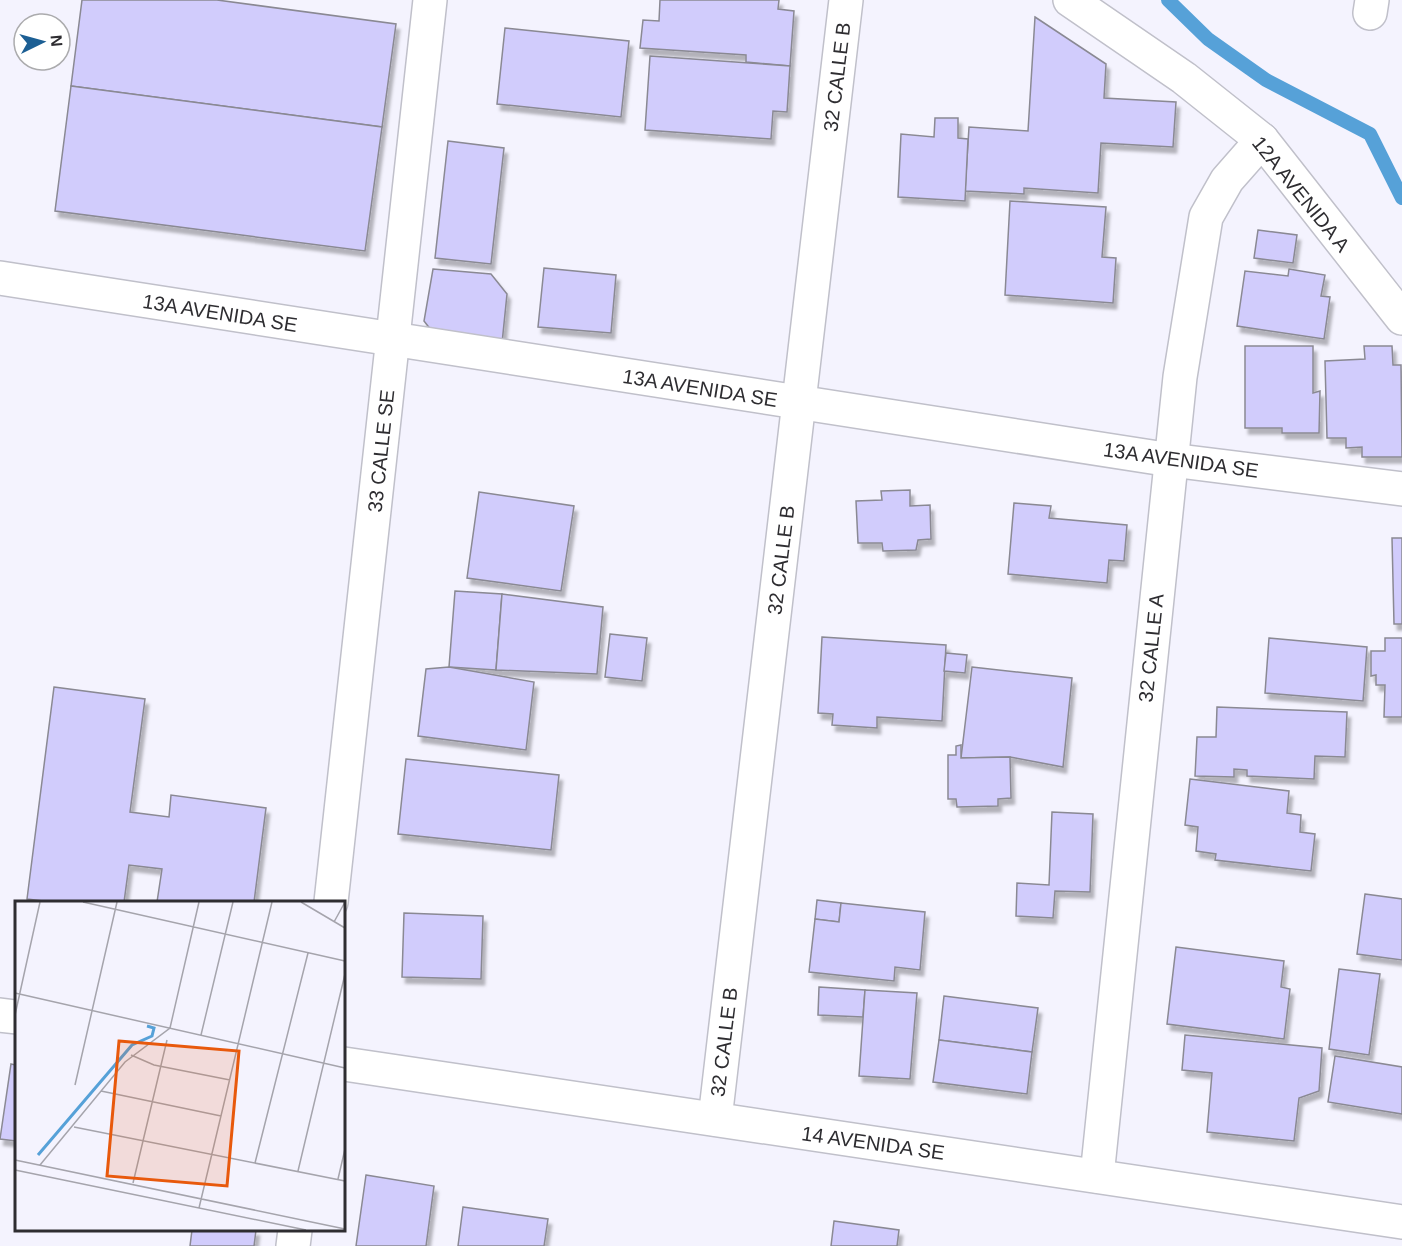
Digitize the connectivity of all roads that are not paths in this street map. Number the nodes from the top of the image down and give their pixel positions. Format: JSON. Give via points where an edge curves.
{"nodes":[{"id":1,"x":430,"y":0,"type":"edge"},
{"id":2,"x":846,"y":0,"type":"edge"},
{"id":3,"x":1070,"y":0,"type":"edge"},
{"id":4,"x":1262,"y":140,"type":"junction"},
{"id":5,"x":0,"y":278,"type":"edge"},
{"id":6,"x":1402,"y":318,"type":"edge"},
{"id":7,"x":393,"y":340,"type":"junction"},
{"id":8,"x":799,"y":403,"type":"junction"},
{"id":9,"x":1171,"y":460,"type":"junction"},
{"id":10,"x":1402,"y":489,"type":"edge"},
{"id":11,"x":331,"y":901,"type":"edge"},
{"id":12,"x":0,"y":1015,"type":"edge"},
{"id":13,"x":15,"y":1017,"type":"edge"},
{"id":14,"x":345,"y":1064,"type":"edge"},
{"id":15,"x":715,"y":1119,"type":"junction"},
{"id":16,"x":1097,"y":1176,"type":"junction"},
{"id":17,"x":1402,"y":1222,"type":"edge"},
{"id":18,"x":295,"y":1231,"type":"edge"},
{"id":19,"x":293,"y":1246,"type":"edge"}],
"edges":[{"from":1,"to":7,"type":"street","name":"33 CALLE SE"},
{"from":2,"to":8,"type":"street","name":"32 CALLE B"},
{"from":3,"to":4,"type":"street","name":"12A AVENIDA A","via":[[1185,78]]},
{"from":4,"to":6,"type":"street","name":"12A AVENIDA A"},
{"from":4,"to":9,"type":"street","name":"32 CALLE A","via":[[1227,180],[1206,217]]},
{"from":5,"to":7,"type":"street","name":"13A AVENIDA SE"},
{"from":7,"to":8,"type":"street","name":"13A AVENIDA SE"},
{"from":7,"to":11,"type":"street","name":"33 CALLE SE"},
{"from":8,"to":9,"type":"street","name":"13A AVENIDA SE"},
{"from":8,"to":15,"type":"street","name":"32 CALLE B"},
{"from":9,"to":10,"type":"street","name":"13A AVENIDA SE"},
{"from":9,"to":16,"type":"street","name":"32 CALLE A"},
{"from":12,"to":13,"type":"street"},
{"from":14,"to":15,"type":"street","name":"14 AVENIDA SE"},
{"from":15,"to":16,"type":"street","name":"14 AVENIDA SE"},
{"from":16,"to":17,"type":"street","name":"14 AVENIDA SE"},
{"from":18,"to":19,"type":"street"}]}
